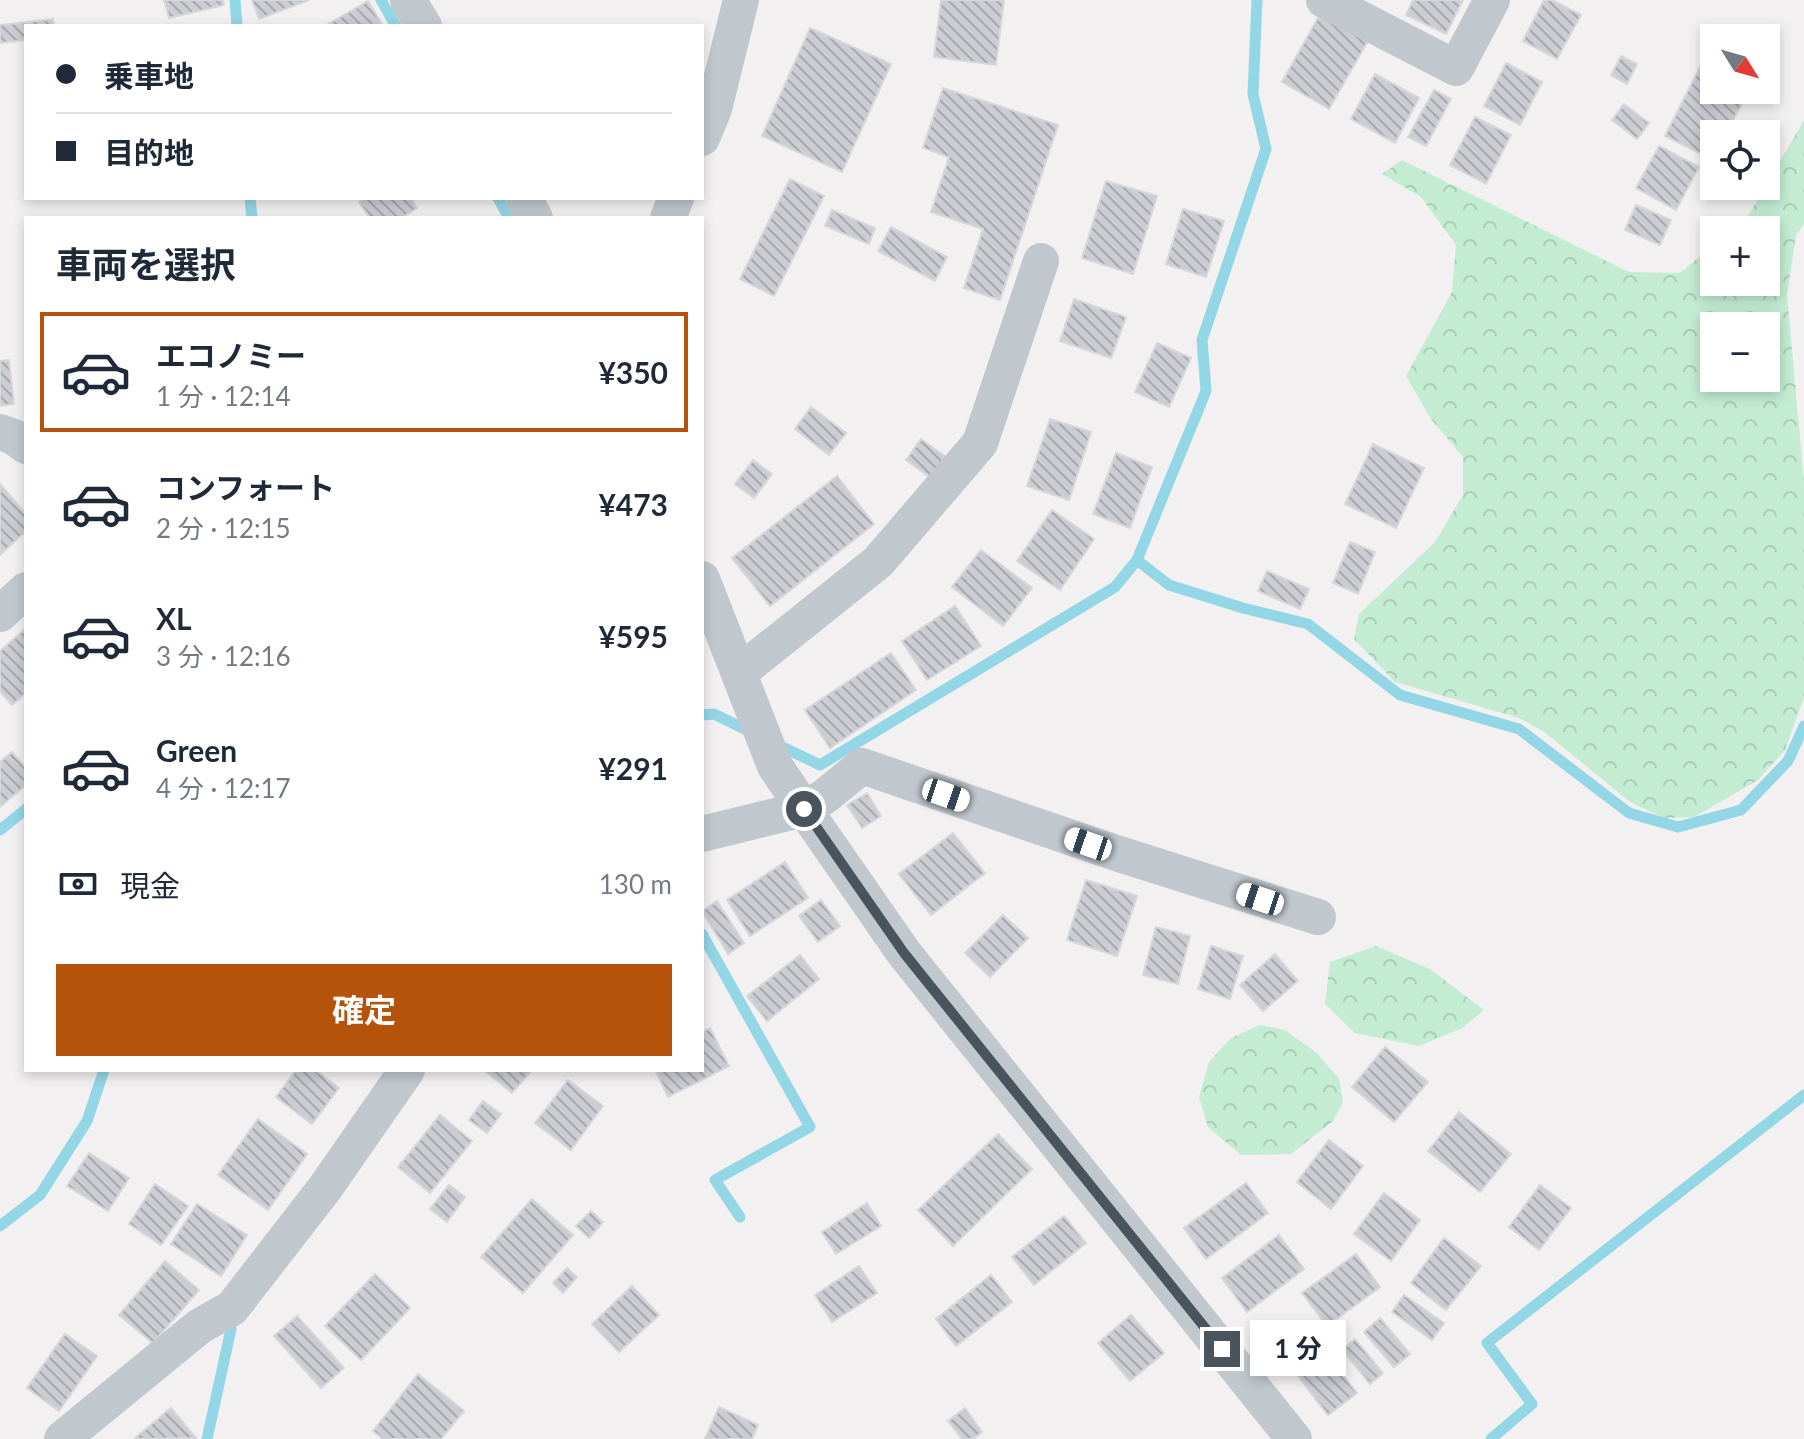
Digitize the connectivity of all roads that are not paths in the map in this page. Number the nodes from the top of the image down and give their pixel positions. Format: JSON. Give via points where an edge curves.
{"nodes":[{"id":1,"x":408,"y":0,"type":"edge"},
{"id":2,"x":741,"y":0,"type":"edge"},
{"id":3,"x":1324,"y":0,"type":"edge"},
{"id":4,"x":1492,"y":0,"type":"edge"},
{"id":5,"x":423,"y":24,"type":"edge"},
{"id":6,"x":704,"y":133,"type":"edge"},
{"id":7,"x":1041,"y":261,"type":"dead end"},
{"id":8,"x":0,"y":432,"type":"edge"},
{"id":9,"x":24,"y":444,"type":"edge"},
{"id":10,"x":704,"y":584,"type":"edge"},
{"id":11,"x":24,"y":592,"type":"edge"},
{"id":12,"x":0,"y":614,"type":"edge"},
{"id":13,"x":740,"y":672,"type":"junction"},
{"id":14,"x":804,"y":809,"type":"junction"},
{"id":15,"x":704,"y":834,"type":"edge"},
{"id":16,"x":1318,"y":917,"type":"dead end"},
{"id":17,"x":406,"y":1072,"type":"edge"},
{"id":18,"x":62,"y":1439,"type":"edge"},
{"id":19,"x":1294,"y":1439,"type":"edge"}],
"edges":[{"from":1,"to":5,"type":"street"},
{"from":2,"to":6,"type":"street"},
{"from":3,"to":4,"type":"street","via":[[1456,68]]},
{"from":7,"to":13,"type":"street","via":[[980,443],[878,562]]},
{"from":8,"to":9,"type":"street"},
{"from":10,"to":13,"type":"street"},
{"from":11,"to":12,"type":"street"},
{"from":13,"to":14,"type":"street","via":[[775,766]]},
{"from":14,"to":15,"type":"street"},
{"from":14,"to":16,"type":"street","via":[[862,766]]},
{"from":14,"to":19,"type":"street","via":[[904,953]]},
{"from":17,"to":18,"type":"street","via":[[232,1308],[200,1326]]}]}
